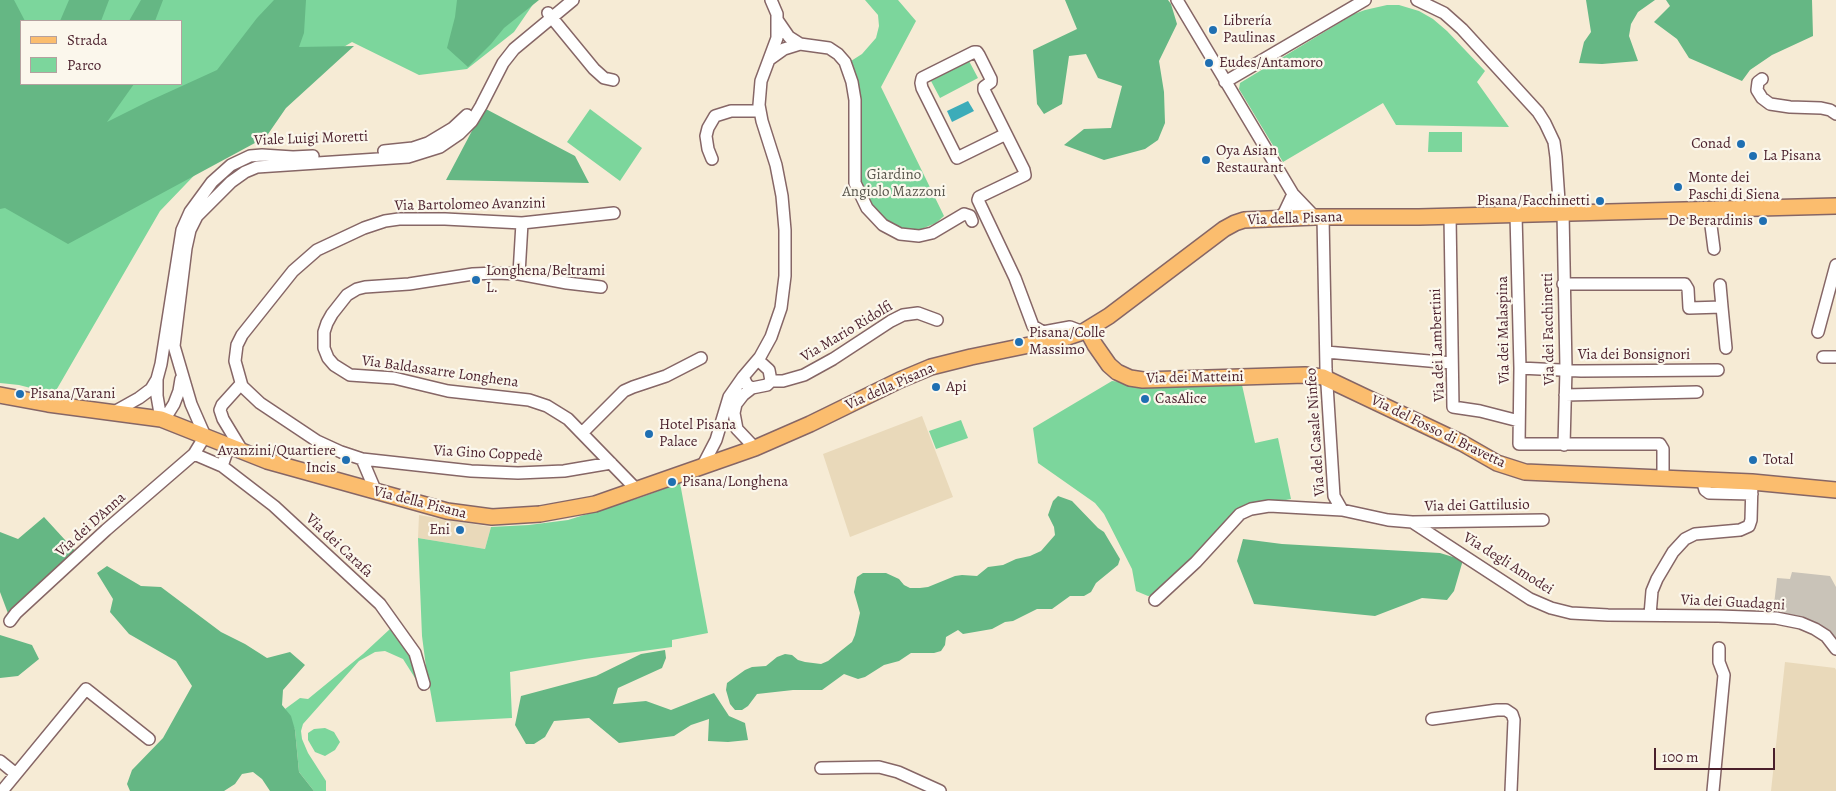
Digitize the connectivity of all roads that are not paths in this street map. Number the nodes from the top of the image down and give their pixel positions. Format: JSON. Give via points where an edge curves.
{"nodes":[{"id":1,"x":562,"y":0,"type":"edge"},
{"id":2,"x":573,"y":0,"type":"edge"},
{"id":3,"x":771,"y":0,"type":"edge"},
{"id":4,"x":1177,"y":0,"type":"edge"},
{"id":5,"x":1365,"y":0,"type":"edge"},
{"id":6,"x":1417,"y":0,"type":"edge"},
{"id":7,"x":550,"y":14,"type":"junction"},
{"id":8,"x":778,"y":20,"type":"junction"},
{"id":9,"x":800,"y":44,"type":"junction"},
{"id":10,"x":770,"y":59,"type":"junction"},
{"id":11,"x":1762,"y":79,"type":"dead end"},
{"id":12,"x":613,"y":80,"type":"dead end"},
{"id":13,"x":1225,"y":82,"type":"junction"},
{"id":14,"x":760,"y":111,"type":"junction"},
{"id":15,"x":1836,"y":114,"type":"edge"},
{"id":16,"x":1006,"y":134,"type":"junction"},
{"id":17,"x":258,"y":155,"type":"junction"},
{"id":18,"x":712,"y":159,"type":"dead end"},
{"id":19,"x":1292,"y":194,"type":"junction"},
{"id":20,"x":213,"y":199,"type":"junction"},
{"id":21,"x":1836,"y":206,"type":"edge"},
{"id":22,"x":1709,"y":210,"type":"junction"},
{"id":23,"x":1563,"y":212,"type":"junction"},
{"id":24,"x":614,"y":213,"type":"dead end"},
{"id":25,"x":1516,"y":214,"type":"junction"},
{"id":26,"x":1450,"y":216,"type":"junction"},
{"id":27,"x":1312,"y":217,"type":"junction"},
{"id":28,"x":1278,"y":218,"type":"junction"},
{"id":29,"x":972,"y":222,"type":"dead end"},
{"id":30,"x":522,"y":223,"type":"junction"},
{"id":31,"x":1714,"y":250,"type":"dead end"},
{"id":32,"x":1836,"y":265,"type":"edge"},
{"id":33,"x":519,"y":274,"type":"junction"},
{"id":34,"x":1563,"y":284,"type":"junction"},
{"id":35,"x":1720,"y":285,"type":"dead end"},
{"id":36,"x":601,"y":287,"type":"dead end"},
{"id":37,"x":1722,"y":307,"type":"junction"},
{"id":38,"x":937,"y":320,"type":"dead end"},
{"id":39,"x":1085,"y":331,"type":"junction"},
{"id":40,"x":1818,"y":332,"type":"dead end"},
{"id":41,"x":1726,"y":348,"type":"dead end"},
{"id":42,"x":1326,"y":352,"type":"junction"},
{"id":43,"x":1823,"y":357,"type":"dead end"},
{"id":44,"x":1836,"y":357,"type":"edge"},
{"id":45,"x":701,"y":358,"type":"dead end"},
{"id":46,"x":758,"y":360,"type":"junction"},
{"id":47,"x":1452,"y":363,"type":"junction"},
{"id":48,"x":1520,"y":368,"type":"junction"},
{"id":49,"x":1566,"y":369,"type":"junction"},
{"id":50,"x":1718,"y":370,"type":"dead end"},
{"id":51,"x":181,"y":373,"type":"junction"},
{"id":52,"x":743,"y":377,"type":"junction"},
{"id":53,"x":1327,"y":378,"type":"junction"},
{"id":54,"x":157,"y":379,"type":"junction"},
{"id":55,"x":771,"y":381,"type":"junction"},
{"id":56,"x":241,"y":384,"type":"junction"},
{"id":57,"x":752,"y":388,"type":"junction"},
{"id":58,"x":1697,"y":392,"type":"dead end"},
{"id":59,"x":0,"y":395,"type":"edge"},
{"id":60,"x":1565,"y":395,"type":"junction"},
{"id":61,"x":114,"y":412,"type":"junction"},
{"id":62,"x":161,"y":419,"type":"junction"},
{"id":63,"x":1519,"y":422,"type":"junction"},
{"id":64,"x":720,"y":427,"type":"junction"},
{"id":65,"x":736,"y":427,"type":"junction"},
{"id":66,"x":582,"y":433,"type":"junction"},
{"id":67,"x":205,"y":436,"type":"junction"},
{"id":68,"x":1564,"y":445,"type":"junction"},
{"id":69,"x":755,"y":448,"type":"junction"},
{"id":70,"x":236,"y":449,"type":"junction"},
{"id":71,"x":194,"y":454,"type":"junction"},
{"id":72,"x":362,"y":459,"type":"junction"},
{"id":73,"x":611,"y":463,"type":"junction"},
{"id":74,"x":222,"y":466,"type":"junction"},
{"id":75,"x":702,"y":467,"type":"junction"},
{"id":76,"x":1663,"y":478,"type":"junction"},
{"id":77,"x":1752,"y":488,"type":"junction"},
{"id":78,"x":637,"y":490,"type":"junction"},
{"id":79,"x":1836,"y":490,"type":"edge"},
{"id":80,"x":376,"y":492,"type":"junction"},
{"id":81,"x":1342,"y":510,"type":"junction"},
{"id":82,"x":1543,"y":520,"type":"dead end"},
{"id":83,"x":1412,"y":522,"type":"junction"},
{"id":84,"x":1155,"y":600,"type":"dead end"},
{"id":85,"x":1650,"y":615,"type":"junction"},
{"id":86,"x":10,"y":621,"type":"dead end"},
{"id":87,"x":1719,"y":648,"type":"dead end"},
{"id":88,"x":1836,"y":649,"type":"edge"},
{"id":89,"x":424,"y":684,"type":"dead end"},
{"id":90,"x":1432,"y":719,"type":"dead end"},
{"id":91,"x":149,"y":739,"type":"dead end"},
{"id":92,"x":0,"y":761,"type":"edge"},
{"id":93,"x":821,"y":768,"type":"dead end"},
{"id":94,"x":9,"y":783,"type":"edge"},
{"id":95,"x":18,"y":791,"type":"edge"},
{"id":96,"x":940,"y":791,"type":"edge"},
{"id":97,"x":1511,"y":791,"type":"edge"},
{"id":98,"x":1713,"y":791,"type":"edge"}],
"edges":[{"from":1,"to":7,"type":"street","name":"Viale Luigi Moretti"},
{"from":2,"to":7,"type":"street","name":"Viale Luigi Moretti"},
{"from":3,"to":8,"type":"street"},
{"from":4,"to":13,"type":"street"},
{"from":5,"to":13,"type":"street"},
{"from":6,"to":23,"type":"street","name":"Via dei Facchinetti","via":[[1437,9],[1456,24],[1542,118],[1555,147],[1559,200]]},
{"from":7,"to":12,"type":"street","via":[[594,69],[604,78]]},
{"from":7,"to":17,"type":"street","name":"Viale Luigi Moretti","via":[[506,47],[468,112],[436,140],[417,147],[388,151],[293,157]]},
{"from":7,"to":20,"type":"street","name":"Viale Luigi Moretti","via":[[508,56],[472,121],[440,147],[408,157],[263,166],[240,175]]},
{"from":8,"to":9,"type":"street","via":[[789,37]]},
{"from":8,"to":10,"type":"street"},
{"from":9,"to":10,"type":"street","via":[[784,49]]},
{"from":9,"to":29,"type":"street","via":[[829,48],[841,57],[847,67],[855,100],[855,183],[878,222],[894,233],[912,236],[932,233],[966,214]]},
{"from":10,"to":14,"type":"street","via":[[760,86]]},
{"from":11,"to":15,"type":"street","via":[[1757,90],[1770,104],[1821,108]]},
{"from":13,"to":19,"type":"street"},
{"from":14,"to":18,"type":"street","via":[[731,111],[715,116],[706,136]]},
{"from":14,"to":46,"type":"street","via":[[780,185],[786,259],[779,315]]},
{"from":16,"to":16,"type":"street","via":[[984,90],[991,79],[977,52],[922,78],[922,88],[957,158]]},
{"from":16,"to":39,"type":"street","via":[[1025,175],[978,200],[1015,278],[1033,326],[1043,332],[1070,327]]},
{"from":17,"to":20,"type":"street","via":[[218,181],[212,189]]},
{"from":17,"to":54,"type":"street","name":"Viale Luigi Moretti","via":[[240,160],[220,174],[184,224],[178,243],[162,364]]},
{"from":19,"to":27,"type":"street"},
{"from":19,"to":28,"type":"street","via":[[1284,213]]},
{"from":20,"to":51,"type":"street","name":"Viale Luigi Moretti","via":[[194,221],[186,248],[173,339]]},
{"from":21,"to":22,"type":"main road","name":"Via della Pisana"},
{"from":22,"to":23,"type":"main road","name":"Via della Pisana"},
{"from":22,"to":31,"type":"street"},
{"from":23,"to":25,"type":"main road","name":"Via della Pisana"},
{"from":23,"to":34,"type":"street","name":"Via dei Facchinetti"},
{"from":24,"to":30,"type":"street","name":"Via Bartolomeo Avanzini"},
{"from":25,"to":26,"type":"main road","name":"Via della Pisana"},
{"from":25,"to":48,"type":"street","name":"Via dei Malaspina"},
{"from":26,"to":27,"type":"main road","name":"Via della Pisana"},
{"from":26,"to":47,"type":"street","name":"Via dei Lambertini"},
{"from":27,"to":28,"type":"main road","name":"Via della Pisana"},
{"from":27,"to":42,"type":"street","name":"Via del Casale Ninfeo"},
{"from":28,"to":39,"type":"main road","name":"Via della Pisana","via":[[1248,220],[1228,227],[1116,312]]},
{"from":30,"to":33,"type":"street"},
{"from":30,"to":56,"type":"street","name":"Via Bartolomeo Avanzini","via":[[395,220],[364,228],[317,250],[293,271],[240,338],[235,361]]},
{"from":32,"to":40,"type":"street"},
{"from":33,"to":36,"type":"street","name":"Via Baldassarre Longhena"},
{"from":33,"to":66,"type":"street","name":"Via Baldassarre Longhena","via":[[483,273],[356,289],[342,300],[328,321],[323,338],[326,353],[334,366],[350,374],[394,378],[448,391],[540,403],[554,409]]},
{"from":34,"to":37,"type":"street","via":[[1683,283],[1688,286],[1689,308]]},
{"from":34,"to":49,"type":"street","name":"Via dei Facchinetti"},
{"from":35,"to":37,"type":"street"},
{"from":37,"to":41,"type":"street"},
{"from":38,"to":55,"type":"street","name":"Via Mario Ridolfi","via":[[918,312],[903,315],[804,375]]},
{"from":39,"to":53,"type":"main road","name":"Via dei Matteini","via":[[1109,365],[1134,379],[1314,375]]},
{"from":39,"to":69,"type":"main road","name":"Via della Pisana","via":[[931,367]]},
{"from":42,"to":47,"type":"street"},
{"from":42,"to":53,"type":"street","name":"Via del Casale Ninfeo"},
{"from":43,"to":44,"type":"street"},
{"from":45,"to":66,"type":"street","via":[[666,376],[624,391]]},
{"from":46,"to":52,"type":"street"},
{"from":46,"to":55,"type":"street","via":[[769,370]]},
{"from":47,"to":63,"type":"street","name":"Via dei Lambertini","via":[[1453,407]]},
{"from":48,"to":49,"type":"street","name":"Via dei Bonsignori"},
{"from":48,"to":63,"type":"street","name":"Via dei Malaspina"},
{"from":49,"to":50,"type":"street","name":"Via dei Bonsignori"},
{"from":49,"to":60,"type":"street","name":"Via dei Facchinetti"},
{"from":51,"to":62,"type":"street","name":"Viale Luigi Moretti","via":[[176,401]]},
{"from":51,"to":67,"type":"street","name":"Viale Luigi Moretti"},
{"from":52,"to":57,"type":"street"},
{"from":52,"to":64,"type":"street","via":[[729,396]]},
{"from":53,"to":76,"type":"main road","name":"Via del Fosso di Bravetta","via":[[1514,469],[1540,474]]},
{"from":53,"to":81,"type":"street","name":"Via del Casale Ninfeo","via":[[1334,496]]},
{"from":54,"to":61,"type":"street","name":"Viale Luigi Moretti","via":[[151,389]]},
{"from":54,"to":62,"type":"street","name":"Viale Luigi Moretti","via":[[156,396]]},
{"from":55,"to":57,"type":"street","via":[[766,386]]},
{"from":56,"to":70,"type":"street","via":[[220,410]]},
{"from":56,"to":72,"type":"street","via":[[260,403],[310,437]]},
{"from":57,"to":65,"type":"street","via":[[736,404],[733,417]]},
{"from":58,"to":60,"type":"street"},
{"from":59,"to":61,"type":"main road","name":"Via della Pisana"},
{"from":60,"to":68,"type":"street","name":"Via dei Facchinetti"},
{"from":61,"to":62,"type":"main road","name":"Via della Pisana"},
{"from":62,"to":67,"type":"main road","name":"Via della Pisana"},
{"from":63,"to":68,"type":"street","name":"Via dei Malaspina","via":[[1520,444]]},
{"from":64,"to":65,"type":"street"},
{"from":64,"to":75,"type":"street"},
{"from":65,"to":69,"type":"street"},
{"from":66,"to":73,"type":"street","name":"Via Baldassarre Longhena"},
{"from":67,"to":70,"type":"main road","name":"Via della Pisana"},
{"from":67,"to":71,"type":"street","name":"Via dei D’Anna"},
{"from":68,"to":76,"type":"street","via":[[1660,444],[1663,449]]},
{"from":69,"to":75,"type":"main road","name":"Via della Pisana"},
{"from":70,"to":74,"type":"street"},
{"from":70,"to":80,"type":"main road","name":"Via della Pisana","via":[[276,464]]},
{"from":71,"to":74,"type":"street","name":"Via dei Carafa"},
{"from":71,"to":86,"type":"street","name":"Via dei D’Anna","via":[[106,530]]},
{"from":72,"to":73,"type":"street","name":"Via Gino Coppedè","via":[[518,473],[564,471]]},
{"from":72,"to":80,"type":"street"},
{"from":73,"to":78,"type":"street","name":"Via Baldassarre Longhena"},
{"from":74,"to":89,"type":"street","name":"Via dei Carafa","via":[[274,506],[380,604],[415,653]]},
{"from":75,"to":78,"type":"main road","name":"Via della Pisana"},
{"from":76,"to":77,"type":"main road","name":"Via del Fosso di Bravetta"},
{"from":77,"to":79,"type":"main road","name":"Via del Fosso di Bravetta"},
{"from":77,"to":85,"type":"street","via":[[1751,520],[1747,528],[1693,535],[1677,547],[1655,583]]},
{"from":78,"to":80,"type":"main road","name":"Via della Pisana","via":[[580,508],[492,518],[446,511]]},
{"from":81,"to":83,"type":"street","name":"Via degli Amodei"},
{"from":81,"to":84,"type":"street","name":"Via del Casale Ninfeo","via":[[1269,506],[1240,514]]},
{"from":82,"to":83,"type":"street","name":"Via dei Gattilusio"},
{"from":83,"to":85,"type":"street","name":"Via degli Amodei","via":[[1542,606],[1580,614]]},
{"from":85,"to":88,"type":"street","name":"Via dei Guadagni","via":[[1776,618],[1815,629],[1826,636]]},
{"from":87,"to":98,"type":"street","via":[[1719,662],[1724,675]]},
{"from":90,"to":97,"type":"street","via":[[1497,710],[1512,714]]},
{"from":91,"to":94,"type":"street","via":[[86,689]]},
{"from":92,"to":94,"type":"street"},
{"from":93,"to":96,"type":"street","via":[[879,767]]},
{"from":94,"to":95,"type":"street"}]}
